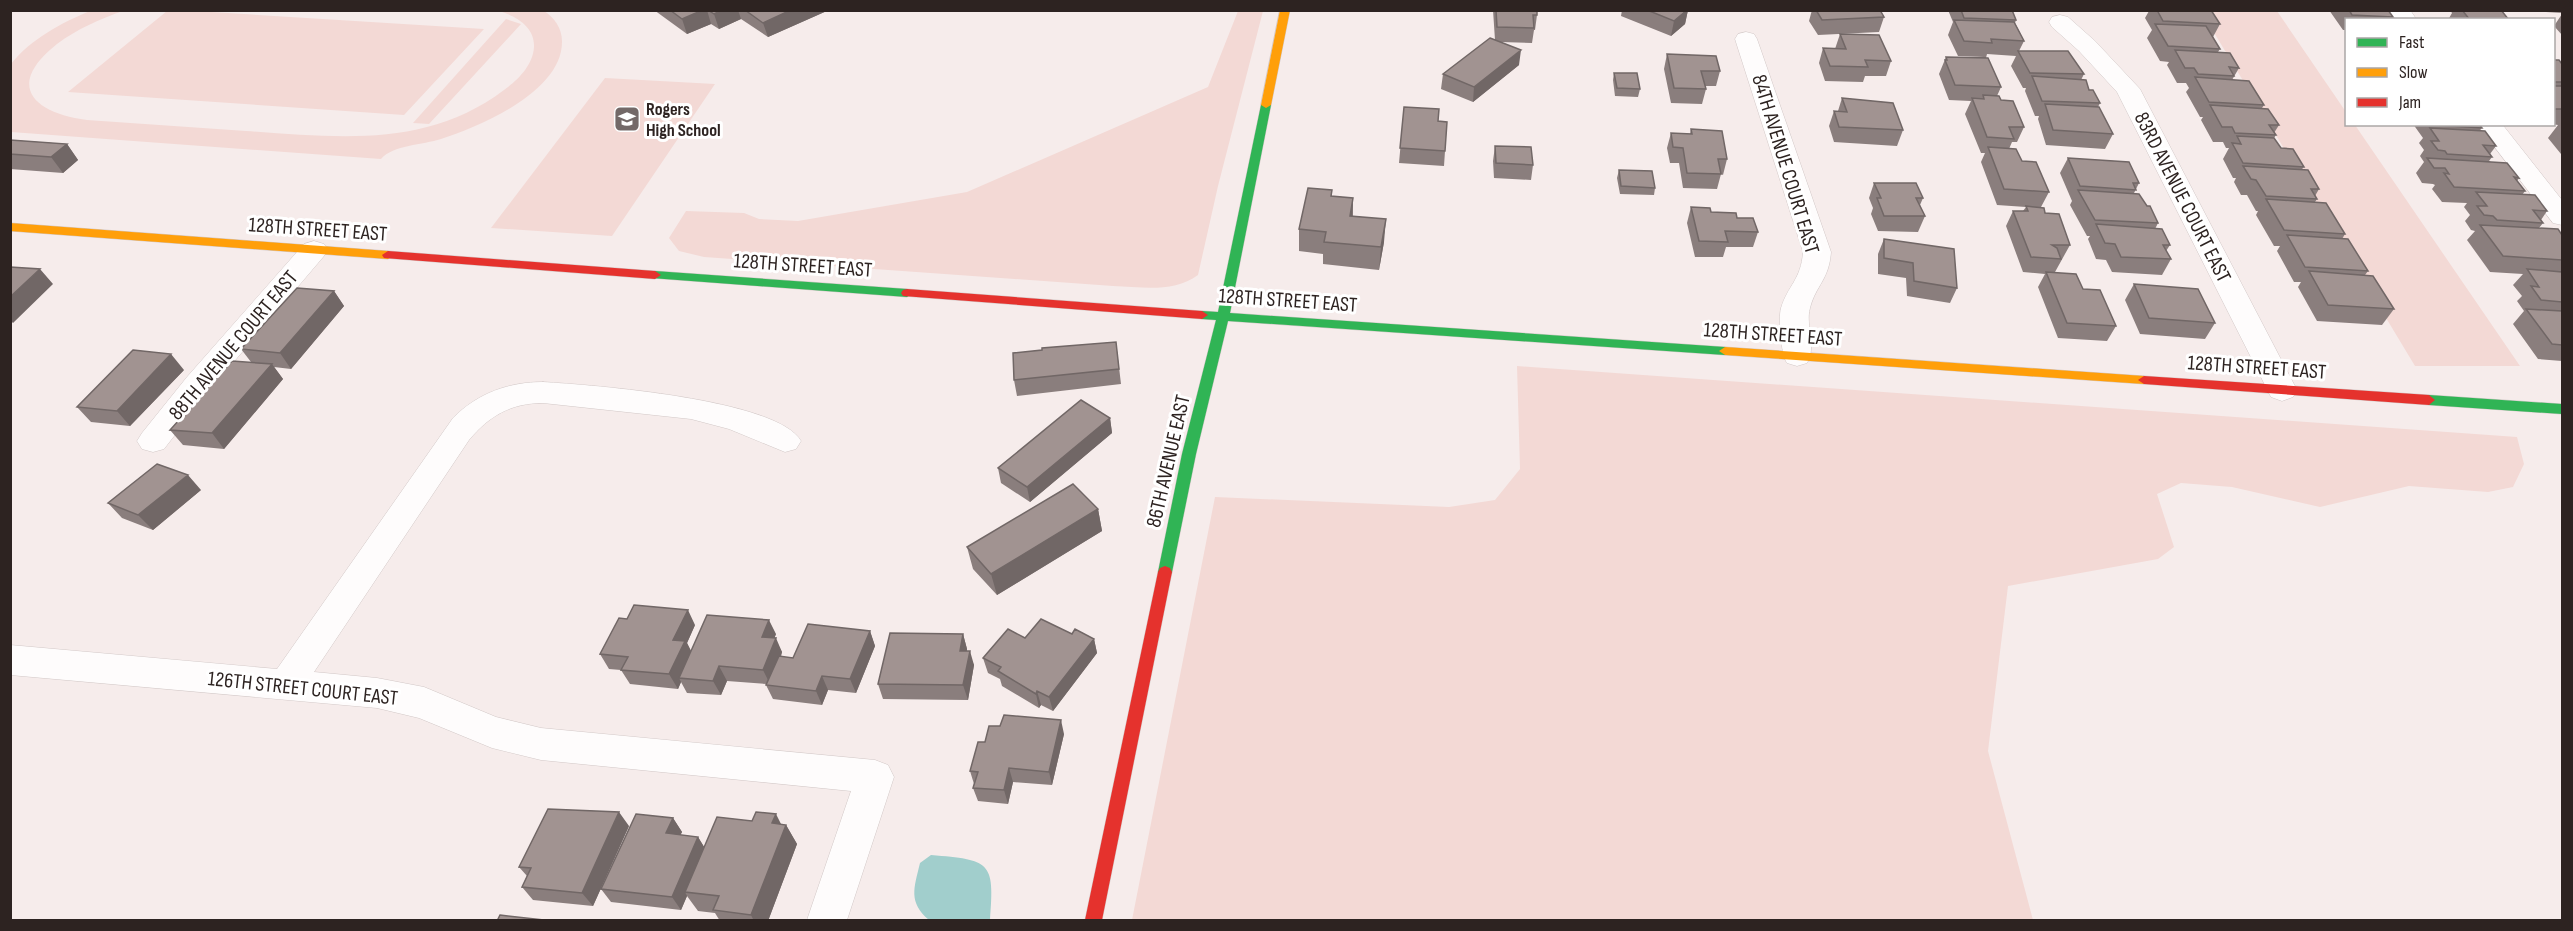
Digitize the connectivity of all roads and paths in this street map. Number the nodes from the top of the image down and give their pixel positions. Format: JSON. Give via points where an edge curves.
{"nodes":[{"id":1,"x":1285,"y":10,"type":"edge"},
{"id":2,"x":2060,"y":22,"type":"dead end"},
{"id":3,"x":1746,"y":39,"type":"dead end"},
{"id":4,"x":2491,"y":126,"type":"edge"},
{"id":5,"x":2562,"y":216,"type":"edge"},
{"id":6,"x":10,"y":227,"type":"edge"},
{"id":7,"x":314,"y":250,"type":"junction"},
{"id":8,"x":1223,"y":317,"type":"junction"},
{"id":9,"x":1797,"y":356,"type":"junction"},
{"id":10,"x":2282,"y":390,"type":"junction"},
{"id":11,"x":2562,"y":409,"type":"edge"},
{"id":12,"x":153,"y":441,"type":"dead end"},
{"id":13,"x":786,"y":441,"type":"dead end"},
{"id":14,"x":10,"y":660,"type":"edge"},
{"id":15,"x":286,"y":685,"type":"junction"},
{"id":16,"x":827,"y":921,"type":"edge"},
{"id":17,"x":1093,"y":921,"type":"edge"}],
"edges":[{"from":1,"to":8,"type":"street","name":"86TH AVENUE EAST"},
{"from":2,"to":10,"type":"street","name":"83RD AVENUE COURT EAST","via":[[2128,89]]},
{"from":3,"to":9,"type":"street","name":"84TH AVENUE COURT EAST","via":[[1817,252],[1816,269],[1795,309]]},
{"from":4,"to":5,"type":"street"},
{"from":6,"to":7,"type":"street","name":"128TH STREET EAST"},
{"from":7,"to":8,"type":"street","name":"128TH STREET EAST"},
{"from":7,"to":12,"type":"street","name":"88TH AVENUE COURT EAST"},
{"from":8,"to":9,"type":"street","name":"128TH STREET EAST"},
{"from":8,"to":17,"type":"street","name":"86TH AVENUE EAST","via":[[1189,454]]},
{"from":9,"to":10,"type":"street","name":"128TH STREET EAST"},
{"from":10,"to":11,"type":"street","name":"128TH STREET EAST"},
{"from":13,"to":15,"type":"street","via":[[742,420],[690,407],[542,393],[517,395],[494,403],[458,432]]},
{"from":14,"to":15,"type":"street","name":"126TH STREET COURT EAST"},
{"from":15,"to":16,"type":"street","name":"126TH STREET COURT EAST","via":[[400,697],[450,712],[492,732],[542,744],[875,777]]}]}
